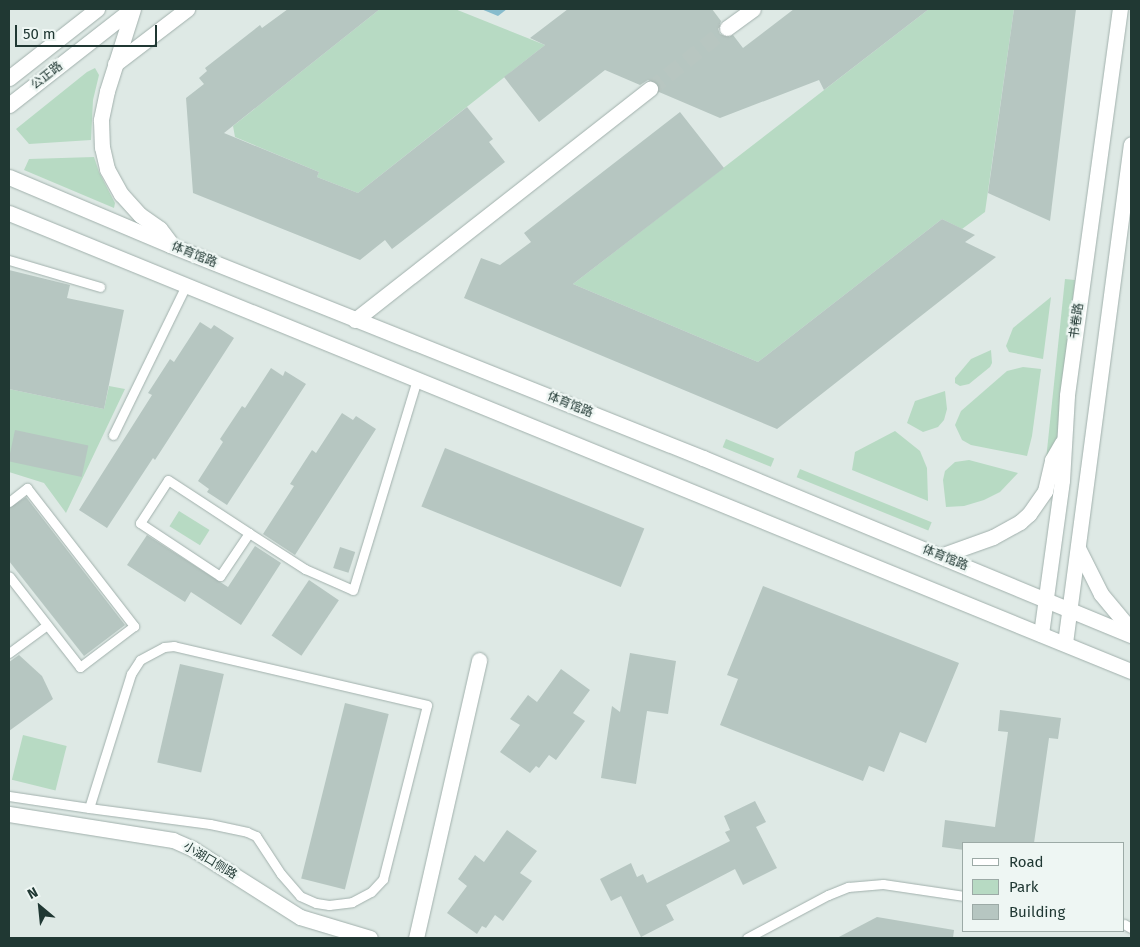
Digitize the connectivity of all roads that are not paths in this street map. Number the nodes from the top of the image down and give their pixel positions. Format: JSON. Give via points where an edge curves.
{"nodes":[{"id":1,"x":97,"y":9,"type":"edge"},
{"id":2,"x":132,"y":9,"type":"edge"},
{"id":3,"x":187,"y":9,"type":"edge"},
{"id":4,"x":752,"y":9,"type":"edge"},
{"id":5,"x":1120,"y":9,"type":"edge"},
{"id":6,"x":727,"y":28,"type":"tunnel mouth"},
{"id":7,"x":115,"y":64,"type":"junction"},
{"id":8,"x":9,"y":78,"type":"edge"},
{"id":9,"x":650,"y":89,"type":"tunnel mouth"},
{"id":10,"x":9,"y":106,"type":"edge"},
{"id":11,"x":1131,"y":144,"type":"edge"},
{"id":12,"x":9,"y":177,"type":"edge"},
{"id":13,"x":9,"y":213,"type":"edge"},
{"id":14,"x":174,"y":247,"type":"junction"},
{"id":15,"x":9,"y":260,"type":"edge"},
{"id":16,"x":186,"y":285,"type":"junction"},
{"id":17,"x":100,"y":287,"type":"dead end"},
{"id":18,"x":355,"y":320,"type":"junction"},
{"id":19,"x":416,"y":379,"type":"junction"},
{"id":20,"x":113,"y":435,"type":"dead end"},
{"id":21,"x":1064,"y":439,"type":"junction"},
{"id":22,"x":9,"y":502,"type":"edge"},
{"id":23,"x":249,"y":533,"type":"junction"},
{"id":24,"x":1078,"y":548,"type":"junction"},
{"id":25,"x":940,"y":556,"type":"junction"},
{"id":26,"x":9,"y":576,"type":"edge"},
{"id":27,"x":1046,"y":599,"type":"junction"},
{"id":28,"x":1070,"y":609,"type":"junction"},
{"id":29,"x":47,"y":625,"type":"junction"},
{"id":30,"x":1131,"y":630,"type":"edge"},
{"id":31,"x":1042,"y":634,"type":"junction"},
{"id":32,"x":1131,"y":635,"type":"edge"},
{"id":33,"x":1065,"y":643,"type":"junction"},
{"id":34,"x":9,"y":653,"type":"edge"},
{"id":35,"x":479,"y":660,"type":"dead end"},
{"id":36,"x":1131,"y":670,"type":"edge"},
{"id":37,"x":9,"y":796,"type":"edge"},
{"id":38,"x":89,"y":808,"type":"junction"},
{"id":39,"x":9,"y":814,"type":"edge"},
{"id":40,"x":962,"y":896,"type":"edge"},
{"id":41,"x":370,"y":938,"type":"edge"},
{"id":42,"x":416,"y":938,"type":"edge"},
{"id":43,"x":747,"y":938,"type":"edge"}],
"edges":[{"from":1,"to":8,"type":"main road","name":"公正路"},
{"from":2,"to":7,"type":"main road"},
{"from":2,"to":10,"type":"main road","name":"公正路"},
{"from":3,"to":7,"type":"main road"},
{"from":4,"to":6,"type":"main road"},
{"from":5,"to":21,"type":"main road","name":"书卷路","via":[[1067,395]]},
{"from":7,"to":14,"type":"main road","via":[[101,120],[107,169],[131,206],[160,230]]},
{"from":9,"to":18,"type":"main road"},
{"from":11,"to":24,"type":"main road"},
{"from":12,"to":14,"type":"main road","name":"体育馆路"},
{"from":13,"to":16,"type":"main road"},
{"from":14,"to":18,"type":"main road","name":"体育馆路"},
{"from":15,"to":17,"type":"lane"},
{"from":16,"to":19,"type":"main road"},
{"from":16,"to":20,"type":"lane"},
{"from":18,"to":25,"type":"main road","name":"体育馆路"},
{"from":19,"to":23,"type":"lane","via":[[353,590],[305,569]]},
{"from":19,"to":31,"type":"main road"},
{"from":21,"to":25,"type":"main road","via":[[1052,460],[1045,491],[1029,514],[993,537]]},
{"from":21,"to":27,"type":"main road","name":"书卷路"},
{"from":22,"to":29,"type":"lane","via":[[27,488],[134,626],[80,668]]},
{"from":23,"to":23,"type":"lane","via":[[168,480],[140,523],[220,576]]},
{"from":24,"to":28,"type":"main road"},
{"from":24,"to":30,"type":"main road","via":[[1101,594]]},
{"from":25,"to":27,"type":"main road","name":"体育馆路"},
{"from":26,"to":29,"type":"lane"},
{"from":27,"to":28,"type":"main road","name":"体育馆路"},
{"from":27,"to":31,"type":"main road","name":"书卷路"},
{"from":28,"to":32,"type":"main road","name":"体育馆路"},
{"from":28,"to":33,"type":"main road"},
{"from":29,"to":34,"type":"lane"},
{"from":31,"to":33,"type":"main road"},
{"from":33,"to":36,"type":"main road"},
{"from":35,"to":42,"type":"main road"},
{"from":37,"to":38,"type":"lane"},
{"from":38,"to":38,"type":"lane","via":[[247,832],[256,836],[300,896],[329,905],[352,902],[371,892],[383,878],[427,705],[174,646],[164,647],[140,660],[131,674]]},
{"from":39,"to":41,"type":"main road","name":"小湖口侧路","via":[[173,840],[193,848],[300,917]]},
{"from":40,"to":43,"type":"lane","via":[[883,884],[848,887]]}]}
